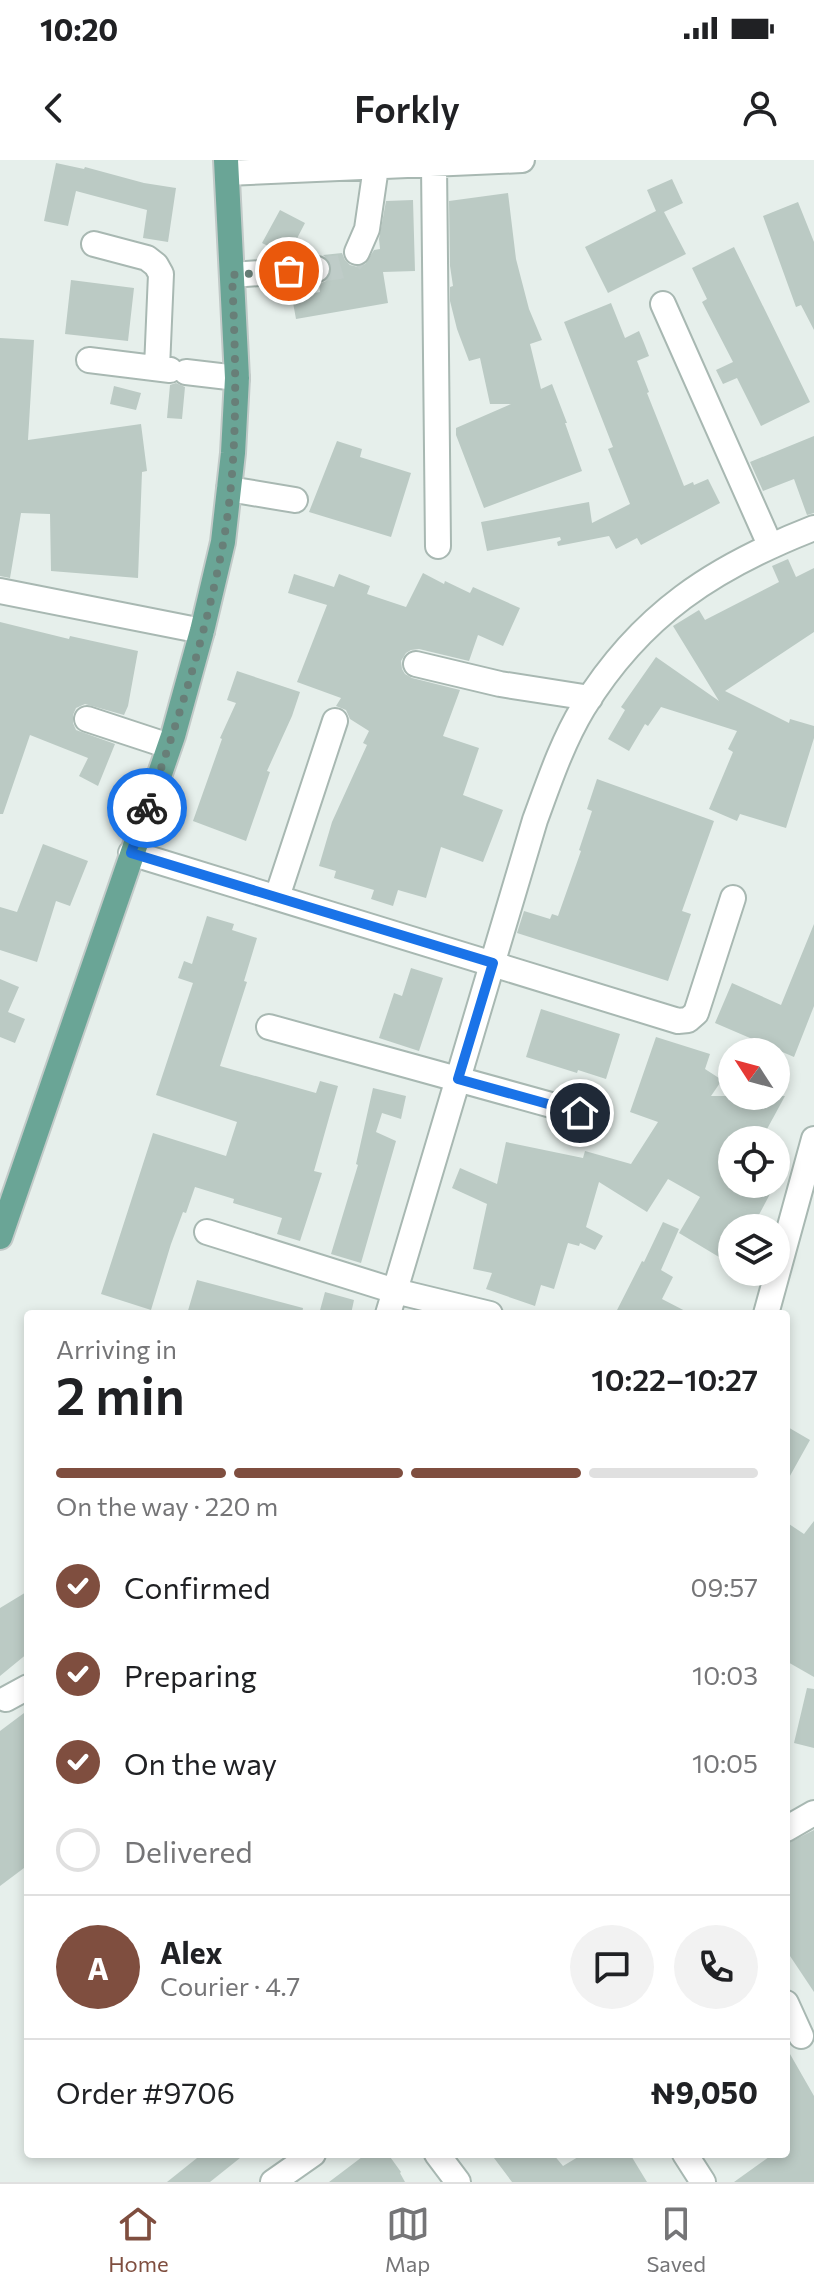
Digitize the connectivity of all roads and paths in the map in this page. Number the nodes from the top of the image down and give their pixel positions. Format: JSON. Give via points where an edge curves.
{"nodes":[{"id":1,"x":522,"y":160,"type":"edge"},
{"id":2,"x":434,"y":165,"type":"junction"},
{"id":3,"x":226,"y":166,"type":"edge"},
{"id":4,"x":376,"y":167,"type":"junction"},
{"id":5,"x":94,"y":244,"type":"dead end"},
{"id":6,"x":357,"y":252,"type":"dead end"},
{"id":7,"x":317,"y":269,"type":"tunnel mouth"},
{"id":8,"x":232,"y":275,"type":"junction"},
{"id":9,"x":663,"y":304,"type":"dead end"},
{"id":10,"x":89,"y":360,"type":"dead end"},
{"id":11,"x":171,"y":370,"type":"junction"},
{"id":12,"x":237,"y":378,"type":"junction"},
{"id":13,"x":229,"y":489,"type":"junction"},
{"id":14,"x":295,"y":500,"type":"dead end"},
{"id":15,"x":814,"y":528,"type":"edge"},
{"id":16,"x":770,"y":545,"type":"junction"},
{"id":17,"x":438,"y":546,"type":"dead end"},
{"id":18,"x":0,"y":591,"type":"edge"},
{"id":19,"x":202,"y":631,"type":"junction"},
{"id":20,"x":416,"y":664,"type":"dead end"},
{"id":21,"x":590,"y":698,"type":"junction"},
{"id":22,"x":87,"y":719,"type":"dead end"},
{"id":23,"x":335,"y":721,"type":"dead end"},
{"id":24,"x":169,"y":746,"type":"junction"},
{"id":25,"x":131,"y":853,"type":"junction"},
{"id":26,"x":277,"y":897,"type":"junction"},
{"id":27,"x":733,"y":898,"type":"dead end"},
{"id":28,"x":493,"y":963,"type":"junction"},
{"id":29,"x":269,"y":1027,"type":"dead end"},
{"id":30,"x":458,"y":1079,"type":"junction"},
{"id":31,"x":580,"y":1113,"type":"dead end"},
{"id":32,"x":814,"y":1139,"type":"edge"},
{"id":33,"x":207,"y":1232,"type":"dead end"},
{"id":34,"x":0,"y":1237,"type":"edge"},
{"id":35,"x":392,"y":1302,"type":"edge"},
{"id":36,"x":457,"y":1310,"type":"edge"},
{"id":37,"x":767,"y":1310,"type":"edge"},
{"id":38,"x":24,"y":1689,"type":"edge"},
{"id":39,"x":6,"y":1699,"type":"dead end"},
{"id":40,"x":814,"y":1813,"type":"edge"},
{"id":41,"x":790,"y":1827,"type":"edge"},
{"id":42,"x":790,"y":2012,"type":"edge"},
{"id":43,"x":800,"y":2036,"type":"edge"},
{"id":44,"x":307,"y":2158,"type":"edge"},
{"id":45,"x":440,"y":2158,"type":"edge"},
{"id":46,"x":688,"y":2158,"type":"edge"},
{"id":47,"x":273,"y":2182,"type":"edge"},
{"id":48,"x":458,"y":2182,"type":"edge"},
{"id":49,"x":703,"y":2182,"type":"edge"}],
"edges":[{"from":1,"to":2,"type":"street"},
{"from":2,"to":4,"type":"street"},
{"from":2,"to":17,"type":"street"},
{"from":3,"to":4,"type":"street"},
{"from":3,"to":8,"type":"main road"},
{"from":4,"to":6,"type":"street","via":[[367,229]]},
{"from":5,"to":11,"type":"street","via":[[156,265]]},
{"from":7,"to":8,"type":"street"},
{"from":8,"to":12,"type":"main road"},
{"from":9,"to":16,"type":"street"},
{"from":10,"to":11,"type":"street"},
{"from":11,"to":12,"type":"street"},
{"from":12,"to":13,"type":"main road"},
{"from":13,"to":14,"type":"street"},
{"from":13,"to":19,"type":"main road","via":[[223,542]]},
{"from":15,"to":16,"type":"street"},
{"from":16,"to":21,"type":"street","via":[[662,612]]},
{"from":18,"to":19,"type":"street"},
{"from":19,"to":24,"type":"main road"},
{"from":20,"to":21,"type":"street"},
{"from":21,"to":28,"type":"street","via":[[556,762]]},
{"from":22,"to":24,"type":"street"},
{"from":23,"to":26,"type":"street"},
{"from":24,"to":25,"type":"main road"},
{"from":25,"to":26,"type":"street"},
{"from":25,"to":34,"type":"main road"},
{"from":26,"to":28,"type":"street"},
{"from":27,"to":28,"type":"street","via":[[696,1013],[688,1020]]},
{"from":28,"to":30,"type":"street"},
{"from":29,"to":30,"type":"street"},
{"from":30,"to":31,"type":"street"},
{"from":30,"to":35,"type":"street"},
{"from":32,"to":37,"type":"street"},
{"from":33,"to":35,"type":"street"},
{"from":35,"to":36,"type":"street"},
{"from":38,"to":39,"type":"street"},
{"from":40,"to":41,"type":"street"},
{"from":42,"to":43,"type":"street"},
{"from":44,"to":47,"type":"street"},
{"from":45,"to":48,"type":"street"},
{"from":46,"to":49,"type":"street"}]}
